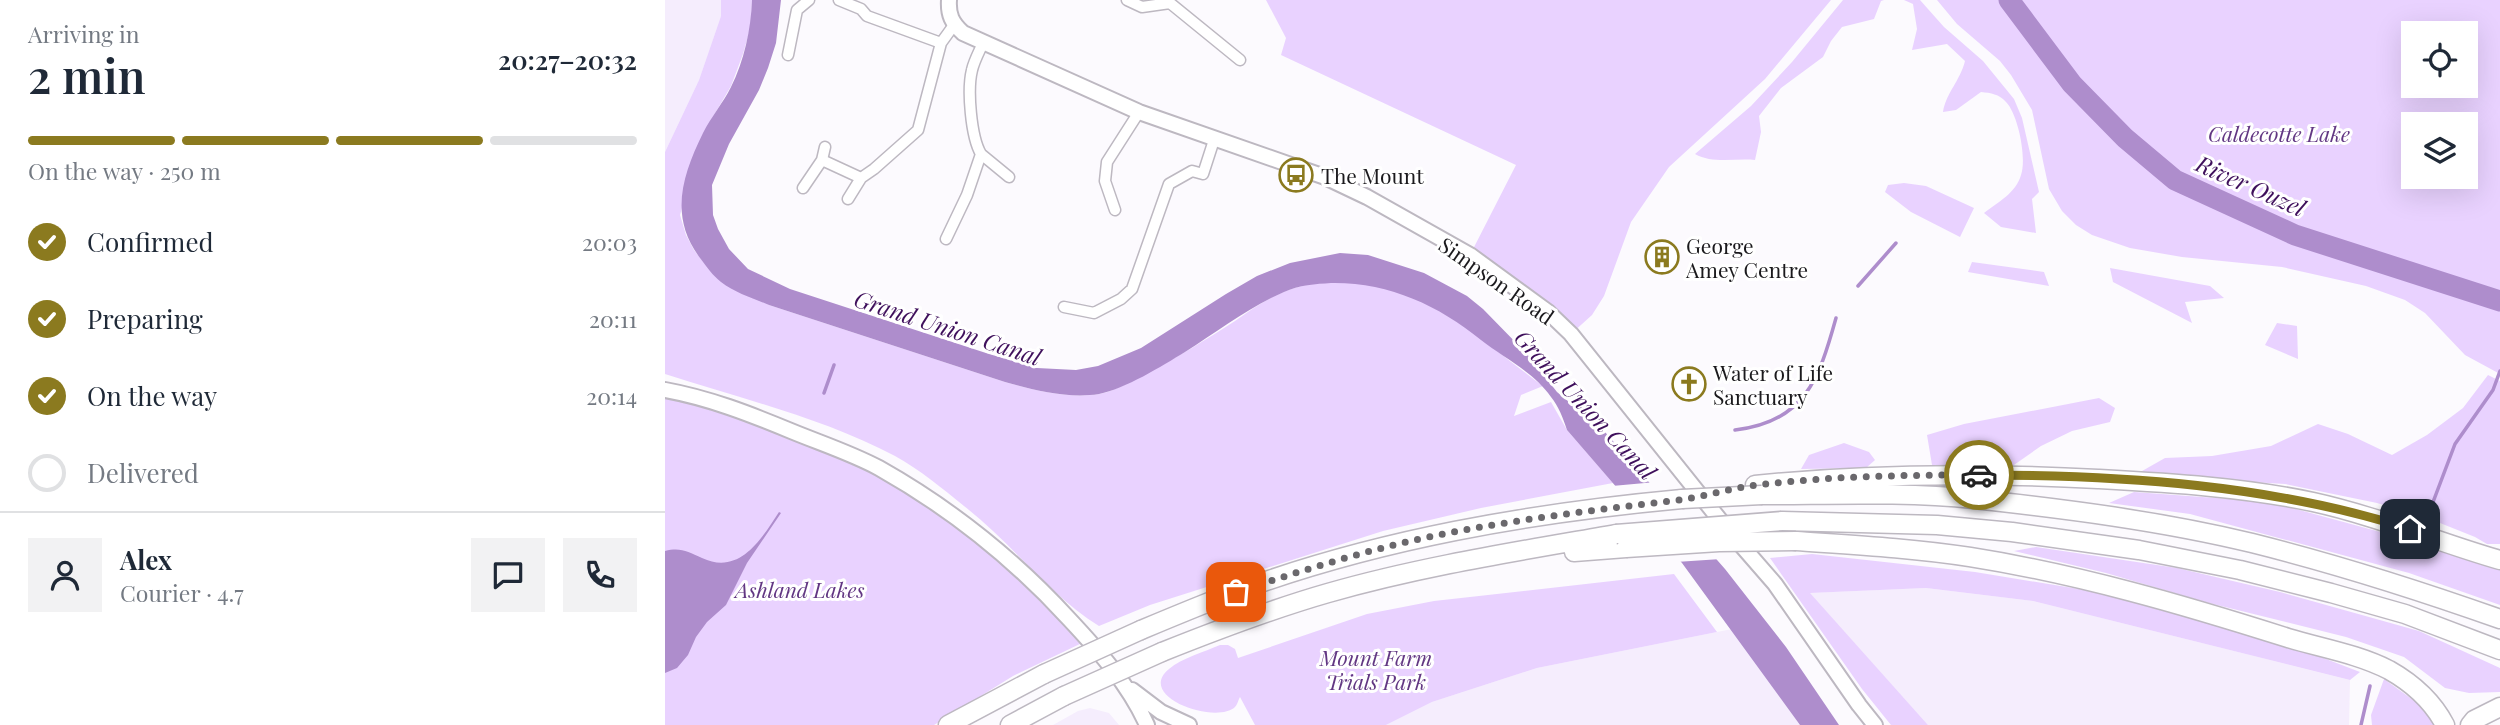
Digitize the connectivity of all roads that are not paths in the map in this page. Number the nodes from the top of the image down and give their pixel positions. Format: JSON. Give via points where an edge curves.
{"nodes":[{"id":1,"x":809,"y":0,"type":"edge"},
{"id":2,"x":839,"y":0,"type":"edge"},
{"id":3,"x":949,"y":0,"type":"edge"},
{"id":4,"x":1127,"y":0,"type":"edge"},
{"id":5,"x":1171,"y":1,"type":"edge"},
{"id":6,"x":954,"y":25,"type":"junction"},
{"id":7,"x":941,"y":43,"type":"junction"},
{"id":8,"x":983,"y":43,"type":"junction"},
{"id":9,"x":788,"y":55,"type":"dead end"},
{"id":10,"x":1240,"y":60,"type":"dead end"},
{"id":11,"x":1139,"y":112,"type":"junction"},
{"id":12,"x":1215,"y":139,"type":"junction"},
{"id":13,"x":825,"y":147,"type":"dead end"},
{"id":14,"x":981,"y":154,"type":"junction"},
{"id":15,"x":822,"y":160,"type":"junction"},
{"id":16,"x":1009,"y":177,"type":"dead end"},
{"id":17,"x":861,"y":178,"type":"junction"},
{"id":18,"x":803,"y":188,"type":"dead end"},
{"id":19,"x":848,"y":200,"type":"dead end"},
{"id":20,"x":1115,"y":210,"type":"dead end"},
{"id":21,"x":946,"y":239,"type":"dead end"},
{"id":22,"x":1064,"y":307,"type":"dead end"},
{"id":23,"x":665,"y":390,"type":"edge"},
{"id":24,"x":1758,"y":490,"type":"junction"},
{"id":25,"x":1621,"y":541,"type":"junction"},
{"id":26,"x":2500,"y":560,"type":"edge"},
{"id":27,"x":2500,"y":619,"type":"edge"},
{"id":28,"x":2495,"y":647,"type":"edge"},
{"id":29,"x":1125,"y":685,"type":"junction"},
{"id":30,"x":2500,"y":707,"type":"edge"},
{"id":31,"x":948,"y":725,"type":"edge"},
{"id":32,"x":1010,"y":725,"type":"edge"},
{"id":33,"x":1147,"y":725,"type":"edge"},
{"id":34,"x":1189,"y":725,"type":"edge"},
{"id":35,"x":1875,"y":725,"type":"edge"},
{"id":36,"x":2445,"y":725,"type":"edge"},
{"id":37,"x":2470,"y":725,"type":"edge"}],
"edges":[{"from":1,"to":9,"type":"street","via":[[797,10]]},
{"from":2,"to":7,"type":"street","via":[[867,16]]},
{"from":3,"to":6,"type":"street"},
{"from":4,"to":5,"type":"street","via":[[1142,7]]},
{"from":5,"to":10,"type":"street"},
{"from":6,"to":7,"type":"street"},
{"from":6,"to":8,"type":"street","name":"Simpson Road"},
{"from":7,"to":17,"type":"street","via":[[918,130]]},
{"from":8,"to":11,"type":"street","name":"Simpson Road"},
{"from":8,"to":14,"type":"street","via":[[970,88],[975,144]]},
{"from":11,"to":12,"type":"street","name":"Simpson Road"},
{"from":11,"to":20,"type":"street","via":[[1107,162],[1105,181]]},
{"from":12,"to":22,"type":"street","via":[[1203,174],[1192,171],[1169,184],[1132,289],[1094,313]]},
{"from":12,"to":35,"type":"street","name":"Simpson Road","via":[[1325,177],[1367,197],[1470,255],[1548,312],[1775,583]]},
{"from":13,"to":15,"type":"street"},
{"from":14,"to":16,"type":"street"},
{"from":14,"to":21,"type":"street","via":[[968,195]]},
{"from":15,"to":17,"type":"street"},
{"from":15,"to":18,"type":"street"},
{"from":17,"to":19,"type":"street"},
{"from":23,"to":29,"type":"street","via":[[747,413],[842,452],[877,467],[944,508],[1049,597]]},
{"from":24,"to":26,"type":"highway","via":[[1894,475],[2011,475],[2201,485],[2313,502]]},
{"from":24,"to":27,"type":"highway","via":[[1972,499],[2129,519],[2249,542],[2341,566]]},
{"from":24,"to":31,"type":"highway","bridge":true,"via":[[1519,520],[1333,561],[1236,592],[1141,630]]},
{"from":25,"to":28,"type":"highway","bridge":true,"via":[[1782,521],[1937,524],[2012,532],[2240,570],[2405,614]]},
{"from":25,"to":32,"type":"highway","bridge":true,"via":[[1482,557],[1330,592],[1252,616],[1162,652]]},
{"from":25,"to":36,"type":"highway","bridge":true,"via":[[1796,541],[1889,547],[1971,557],[2064,576],[2196,608],[2358,658],[2419,691]]},
{"from":29,"to":33,"type":"street"},
{"from":29,"to":34,"type":"street","via":[[1161,712]]},
{"from":30,"to":37,"type":"highway"}]}
